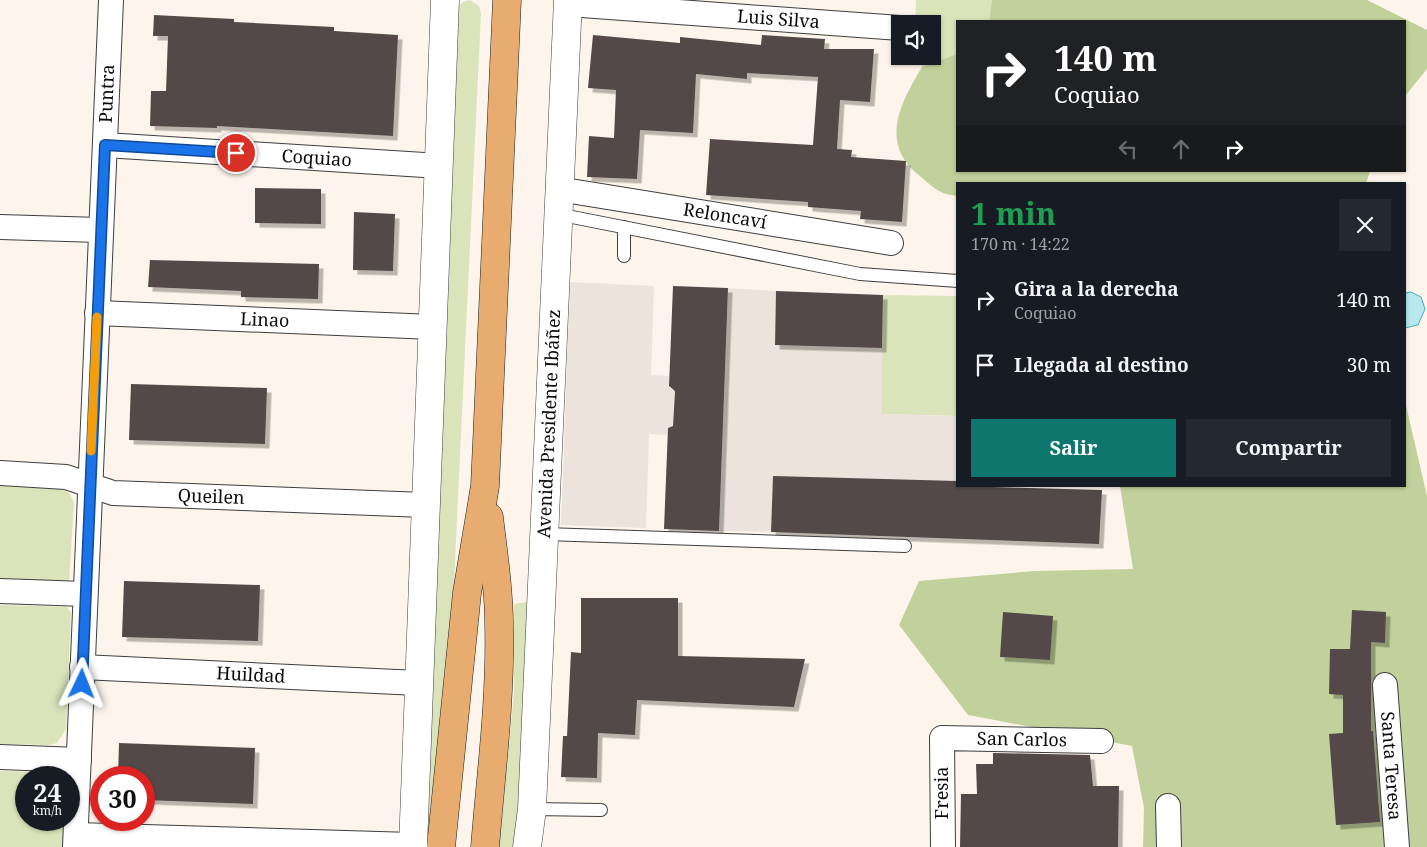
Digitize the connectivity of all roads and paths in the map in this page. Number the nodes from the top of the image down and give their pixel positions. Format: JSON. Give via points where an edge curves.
{"nodes":[{"id":1,"x":111,"y":0,"type":"edge"},
{"id":2,"x":445,"y":0,"type":"edge"},
{"id":3,"x":507,"y":0,"type":"edge"},
{"id":4,"x":568,"y":2,"type":"edge"},
{"id":5,"x":891,"y":27,"type":"edge"},
{"id":6,"x":105,"y":145,"type":"junction"},
{"id":7,"x":440,"y":166,"type":"junction"},
{"id":8,"x":558,"y":201,"type":"junction"},
{"id":9,"x":0,"y":227,"type":"edge"},
{"id":10,"x":624,"y":227,"type":"junction"},
{"id":11,"x":100,"y":230,"type":"junction"},
{"id":12,"x":891,"y":243,"type":"dead end"},
{"id":13,"x":624,"y":256,"type":"dead end"},
{"id":14,"x":956,"y":281,"type":"edge"},
{"id":15,"x":97,"y":313,"type":"junction"},
{"id":16,"x":433,"y":327,"type":"junction"},
{"id":17,"x":0,"y":473,"type":"edge"},
{"id":18,"x":90,"y":485,"type":"junction"},
{"id":19,"x":485,"y":486,"type":"junction"},
{"id":20,"x":425,"y":505,"type":"junction"},
{"id":21,"x":545,"y":534,"type":"junction"},
{"id":22,"x":905,"y":546,"type":"dead end"},
{"id":23,"x":0,"y":591,"type":"edge"},
{"id":24,"x":85,"y":594,"type":"junction"},
{"id":25,"x":82,"y":667,"type":"junction"},
{"id":26,"x":418,"y":683,"type":"junction"},
{"id":27,"x":1385,"y":685,"type":"dead end"},
{"id":28,"x":942,"y":738,"type":"joint"},
{"id":29,"x":1101,"y":741,"type":"dead end"},
{"id":30,"x":0,"y":757,"type":"edge"},
{"id":31,"x":78,"y":760,"type":"junction"},
{"id":32,"x":1168,"y":806,"type":"dead end"},
{"id":33,"x":532,"y":810,"type":"junction"},
{"id":34,"x":601,"y":810,"type":"dead end"},
{"id":35,"x":75,"y":841,"type":"edge"},
{"id":36,"x":412,"y":846,"type":"edge"},
{"id":37,"x":441,"y":847,"type":"edge"},
{"id":38,"x":485,"y":847,"type":"edge"},
{"id":39,"x":527,"y":847,"type":"edge"},
{"id":40,"x":943,"y":847,"type":"edge"},
{"id":41,"x":1168,"y":847,"type":"edge"},
{"id":42,"x":1397,"y":847,"type":"edge"}],
"edges":[{"from":1,"to":6,"type":"street","name":"Puntra"},
{"from":2,"to":7,"type":"street"},
{"from":3,"to":19,"type":"main road"},
{"from":4,"to":5,"type":"street","name":"Luis Silva"},
{"from":4,"to":8,"type":"street","name":"Avenida Presidente Ibáñez"},
{"from":6,"to":7,"type":"street","name":"Coquiao"},
{"from":6,"to":11,"type":"street","name":"Puntra"},
{"from":7,"to":16,"type":"street"},
{"from":8,"to":10,"type":"lane"},
{"from":8,"to":12,"type":"street","name":"Reloncaví"},
{"from":8,"to":21,"type":"street","name":"Avenida Presidente Ibáñez"},
{"from":9,"to":11,"type":"street"},
{"from":10,"to":13,"type":"lane"},
{"from":10,"to":14,"type":"lane","via":[[860,274]]},
{"from":11,"to":15,"type":"street","name":"Puntra"},
{"from":15,"to":16,"type":"street","name":"Linao"},
{"from":15,"to":18,"type":"street","name":"Puntra"},
{"from":16,"to":20,"type":"street"},
{"from":17,"to":18,"type":"street","name":"Queilen","via":[[66,477]]},
{"from":18,"to":20,"type":"street","name":"Queilen","via":[[113,493]]},
{"from":18,"to":24,"type":"street","name":"Puntra"},
{"from":19,"to":37,"type":"main road","via":[[467,593]]},
{"from":19,"to":38,"type":"main road","via":[[500,623]]},
{"from":20,"to":26,"type":"street"},
{"from":21,"to":22,"type":"lane"},
{"from":21,"to":33,"type":"street","name":"Avenida Presidente Ibáñez"},
{"from":23,"to":24,"type":"street"},
{"from":24,"to":25,"type":"street","name":"Puntra"},
{"from":25,"to":26,"type":"street","name":"Huildad"},
{"from":25,"to":31,"type":"street","name":"Puntra"},
{"from":26,"to":36,"type":"street"},
{"from":27,"to":42,"type":"street","name":"Santa Teresa"},
{"from":28,"to":29,"type":"street","name":"San Carlos"},
{"from":28,"to":40,"type":"street","name":"Fresia"},
{"from":30,"to":31,"type":"street"},
{"from":31,"to":35,"type":"street","name":"Puntra"},
{"from":32,"to":41,"type":"street"},
{"from":33,"to":34,"type":"lane"},
{"from":33,"to":39,"type":"street","name":"Avenida Presidente Ibáñez"},
{"from":35,"to":36,"type":"street"}]}
